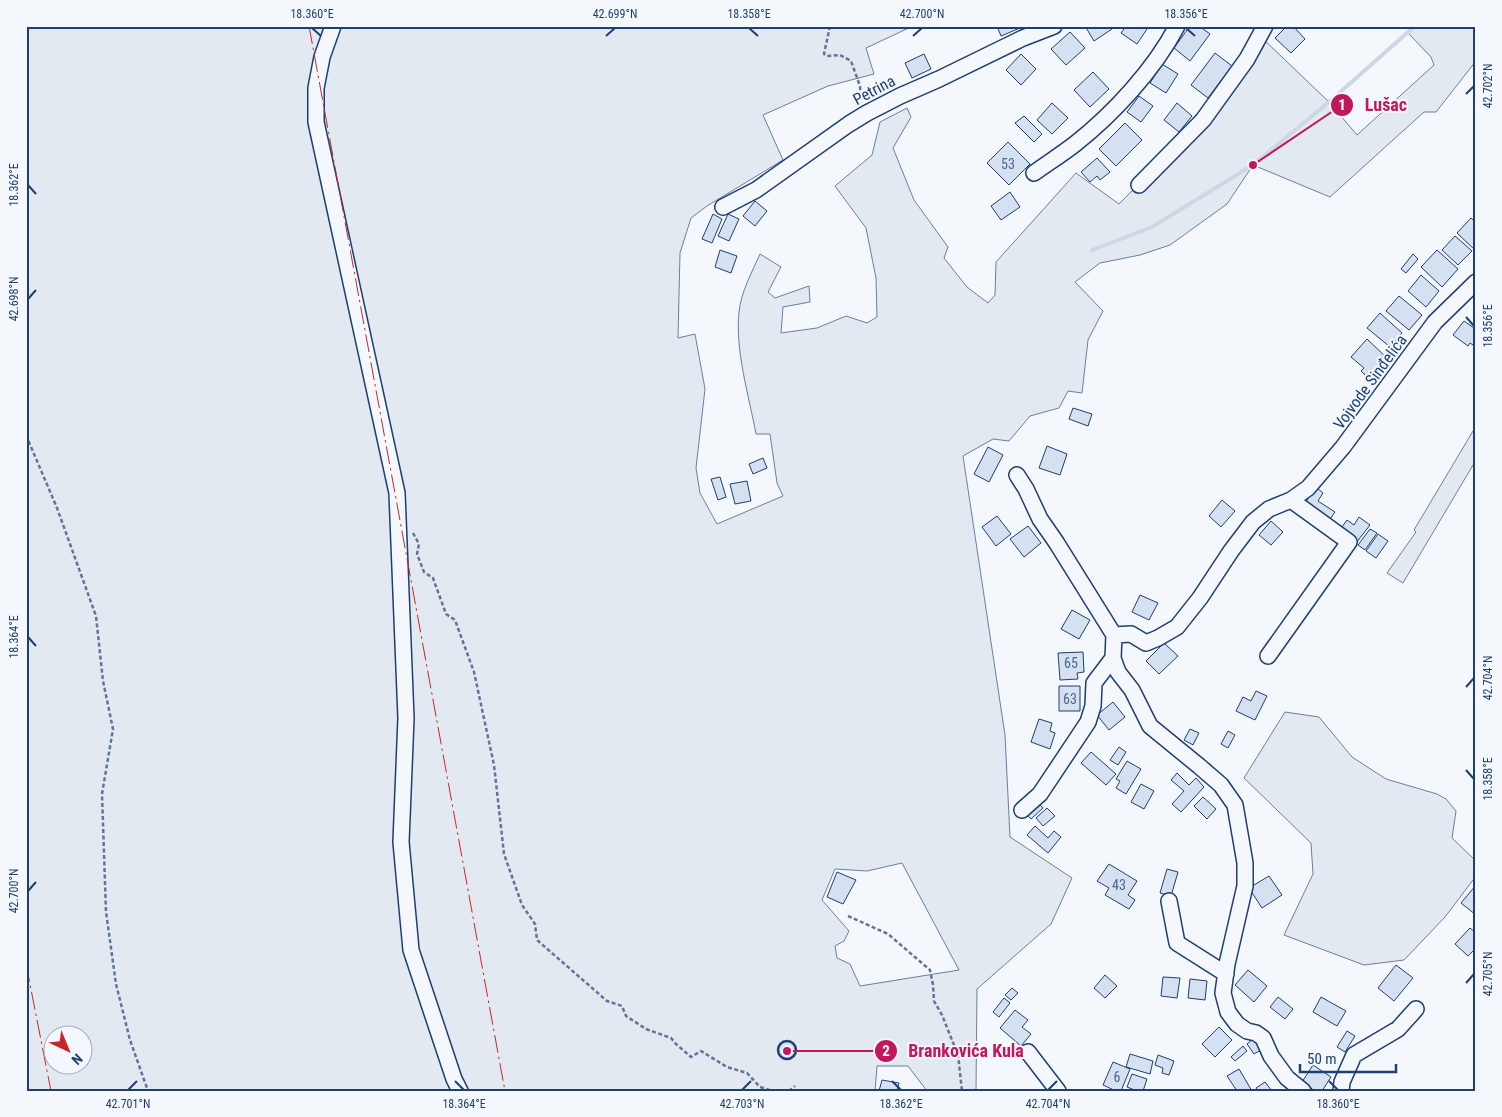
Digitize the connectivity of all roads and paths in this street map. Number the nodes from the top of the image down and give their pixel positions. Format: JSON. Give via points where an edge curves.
{"nodes":[{"id":1,"x":333,"y":26,"type":"edge"},
{"id":2,"x":830,"y":26,"type":"edge"},
{"id":3,"x":1054,"y":26,"type":"edge"},
{"id":4,"x":1177,"y":26,"type":"edge"},
{"id":5,"x":1265,"y":26,"type":"edge"},
{"id":6,"x":867,"y":113,"type":"junction"},
{"id":7,"x":1034,"y":173,"type":"dead end"},
{"id":8,"x":1139,"y":185,"type":"dead end"},
{"id":9,"x":723,"y":207,"type":"dead end"},
{"id":10,"x":1476,"y":282,"type":"edge"},
{"id":11,"x":26,"y":435,"type":"edge"},
{"id":12,"x":1017,"y":475,"type":"dead end"},
{"id":13,"x":1291,"y":500,"type":"junction"},
{"id":14,"x":410,"y":529,"type":"dead end"},
{"id":15,"x":1114,"y":634,"type":"junction"},
{"id":16,"x":1268,"y":656,"type":"dead end"},
{"id":17,"x":1113,"y":658,"type":"junction"},
{"id":18,"x":1022,"y":810,"type":"dead end"},
{"id":19,"x":1169,"y":901,"type":"dead end"},
{"id":20,"x":848,"y":916,"type":"dead end"},
{"id":21,"x":1226,"y":974,"type":"junction"},
{"id":22,"x":1416,"y":1009,"type":"dead end"},
{"id":23,"x":1028,"y":1052,"type":"dead end"},
{"id":24,"x":795,"y":1086,"type":"dead end"},
{"id":25,"x":148,"y":1091,"type":"edge"},
{"id":26,"x":460,"y":1091,"type":"edge"},
{"id":27,"x":774,"y":1091,"type":"edge"},
{"id":28,"x":789,"y":1091,"type":"edge"},
{"id":29,"x":962,"y":1091,"type":"edge"},
{"id":30,"x":1058,"y":1091,"type":"edge"},
{"id":31,"x":1303,"y":1091,"type":"edge"},
{"id":32,"x":1341,"y":1091,"type":"edge"}],
"edges":[{"from":1,"to":26,"type":"street","via":[[316,88],[316,122],[398,493],[406,718],[401,842],[411,950]]},
{"from":2,"to":6,"type":"path","via":[[824,54],[840,55],[852,61]]},
{"from":3,"to":6,"type":"street","name":"Petrina"},
{"from":4,"to":7,"type":"street","via":[[1146,73],[1112,110],[1075,144]]},
{"from":5,"to":8,"type":"street","via":[[1247,59],[1202,120]]},
{"from":6,"to":9,"type":"street","name":"Petrina","via":[[756,190]]},
{"from":10,"to":13,"type":"street","name":"Vojvode Sinđelića","via":[[1435,322],[1343,447],[1308,488]]},
{"from":11,"to":25,"type":"path","via":[[57,508],[96,616],[102,681],[113,730],[102,794],[106,912],[116,984],[130,1040]]},
{"from":12,"to":15,"type":"street","via":[[1040,519]]},
{"from":13,"to":15,"type":"street","name":"Vojvode Sinđelića","via":[[1269,509],[1254,522],[1177,626],[1146,643],[1131,634]]},
{"from":13,"to":16,"type":"street","via":[[1349,542]]},
{"from":14,"to":27,"type":"path","via":[[419,544],[417,554],[424,572],[433,578],[446,614],[455,620],[474,672],[494,765],[504,854],[522,905],[535,924],[537,940],[608,1001],[622,1006],[626,1016],[646,1029],[671,1038],[691,1057],[701,1051],[727,1067],[747,1073],[760,1087]]},
{"from":15,"to":17,"type":"street"},
{"from":17,"to":18,"type":"street","via":[[1094,683],[1093,706],[1088,722],[1040,794]]},
{"from":17,"to":21,"type":"street","via":[[1150,726],[1214,779],[1235,804],[1245,863],[1245,886]]},
{"from":19,"to":21,"type":"street","via":[[1177,943]]},
{"from":20,"to":29,"type":"path","via":[[888,934],[930,970],[934,1001],[958,1055]]},
{"from":21,"to":31,"type":"street","via":[[1222,993],[1228,1012],[1237,1024],[1263,1038],[1287,1078]]},
{"from":22,"to":32,"type":"street","via":[[1398,1029],[1354,1055]]},
{"from":23,"to":30,"type":"street"},
{"from":24,"to":28,"type":"path"}]}
